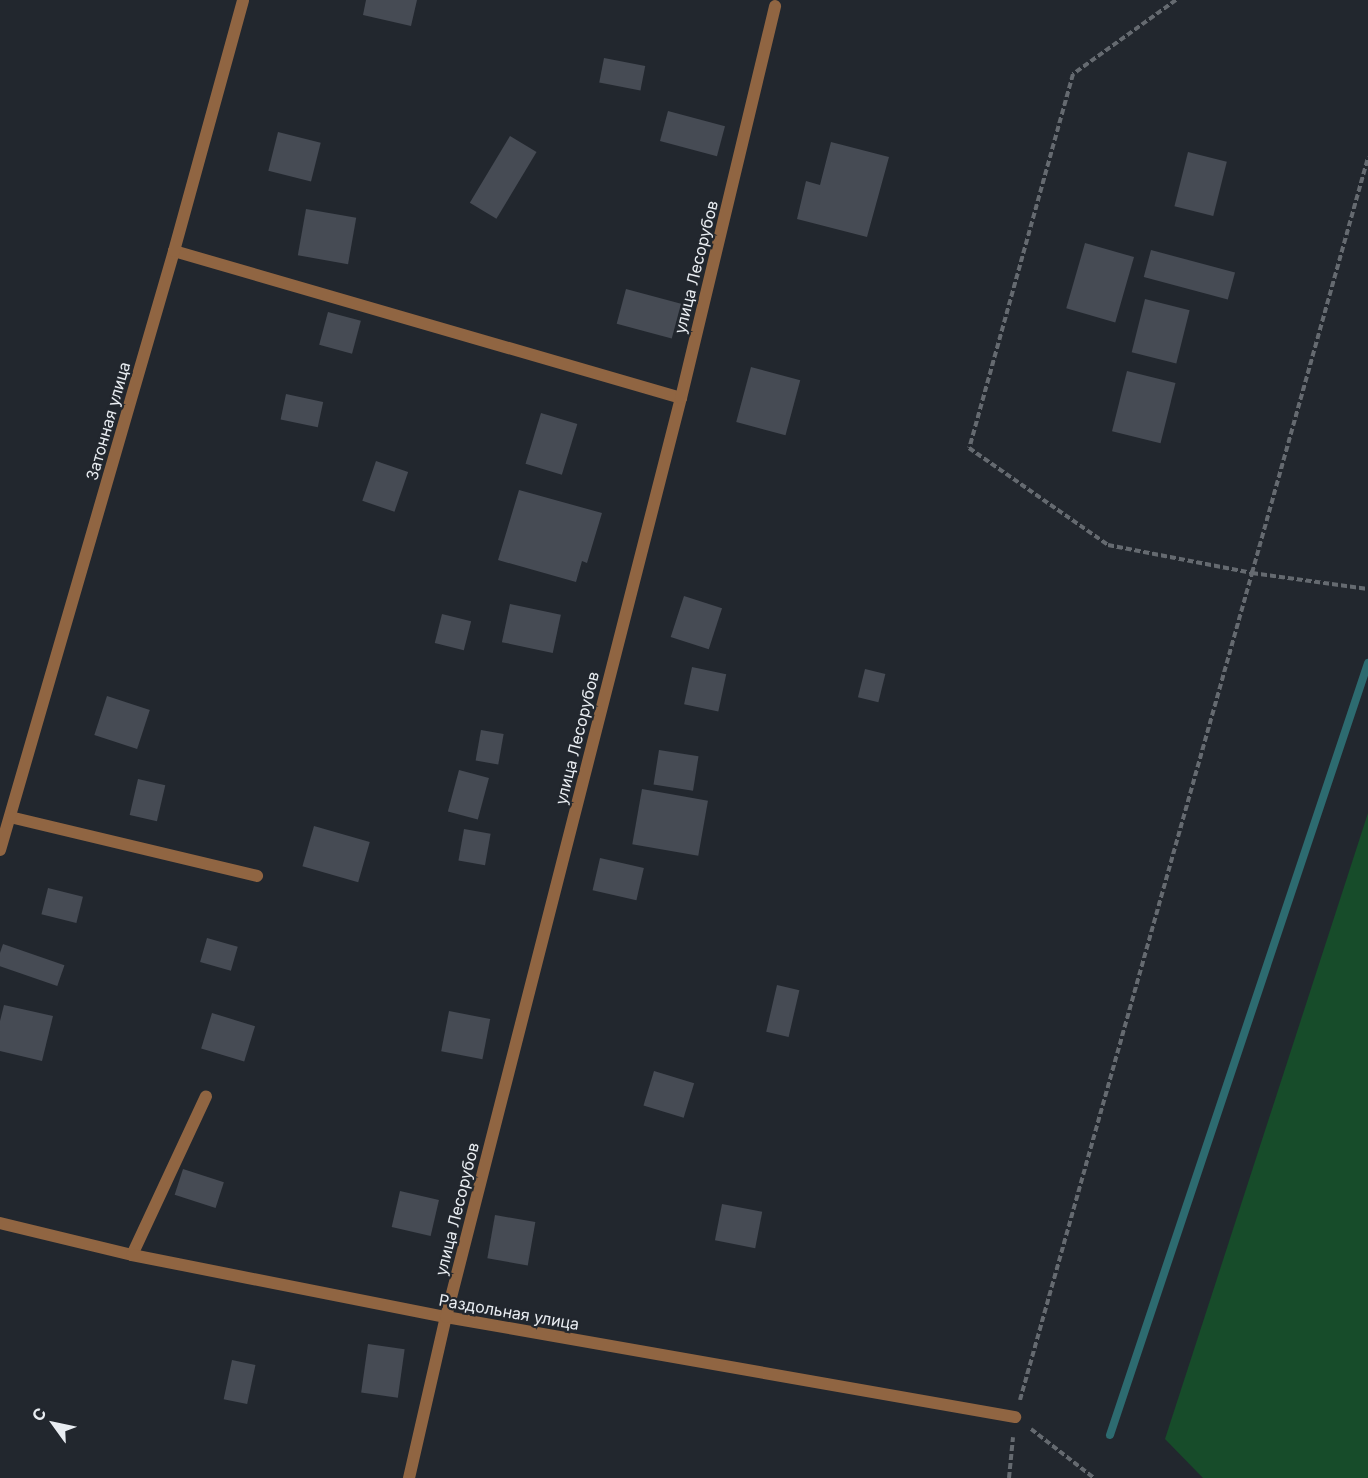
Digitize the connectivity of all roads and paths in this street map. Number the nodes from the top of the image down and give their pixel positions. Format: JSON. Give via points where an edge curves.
{"nodes":[{"id":1,"x":243,"y":0,"type":"edge"},
{"id":2,"x":1176,"y":0,"type":"edge"},
{"id":3,"x":775,"y":6,"type":"dead end"},
{"id":4,"x":1368,"y":157,"type":"edge"},
{"id":5,"x":174,"y":250,"type":"junction"},
{"id":6,"x":681,"y":398,"type":"junction"},
{"id":7,"x":1252,"y":573,"type":"junction"},
{"id":8,"x":1368,"y":589,"type":"edge"},
{"id":9,"x":10,"y":817,"type":"junction"},
{"id":10,"x":0,"y":850,"type":"edge"},
{"id":11,"x":257,"y":876,"type":"dead end"},
{"id":12,"x":206,"y":1096,"type":"dead end"},
{"id":13,"x":0,"y":1224,"type":"edge"},
{"id":14,"x":132,"y":1256,"type":"junction"},
{"id":15,"x":446,"y":1317,"type":"junction"},
{"id":16,"x":1015,"y":1418,"type":"junction"},
{"id":17,"x":409,"y":1478,"type":"edge"},
{"id":18,"x":1009,"y":1478,"type":"edge"},
{"id":19,"x":1094,"y":1478,"type":"edge"}],
"edges":[{"from":1,"to":5,"type":"street","name":"Затонная улица"},
{"from":2,"to":7,"type":"path","via":[[1073,74],[969,447],[1108,545]]},
{"from":3,"to":6,"type":"street","name":"улица Лесорубов"},
{"from":4,"to":7,"type":"path"},
{"from":5,"to":6,"type":"street"},
{"from":5,"to":9,"type":"street","name":"Затонная улица"},
{"from":6,"to":15,"type":"street","name":"улица Лесорубов"},
{"from":7,"to":8,"type":"path"},
{"from":7,"to":16,"type":"path"},
{"from":9,"to":10,"type":"street","name":"Затонная улица"},
{"from":9,"to":11,"type":"street"},
{"from":12,"to":14,"type":"street"},
{"from":13,"to":14,"type":"street","name":"Раздольная улица"},
{"from":14,"to":15,"type":"street","name":"Раздольная улица"},
{"from":15,"to":16,"type":"street","name":"Раздольная улица"},
{"from":15,"to":17,"type":"street","name":"улица Лесорубов"},
{"from":16,"to":18,"type":"path"},
{"from":16,"to":19,"type":"path"}]}
